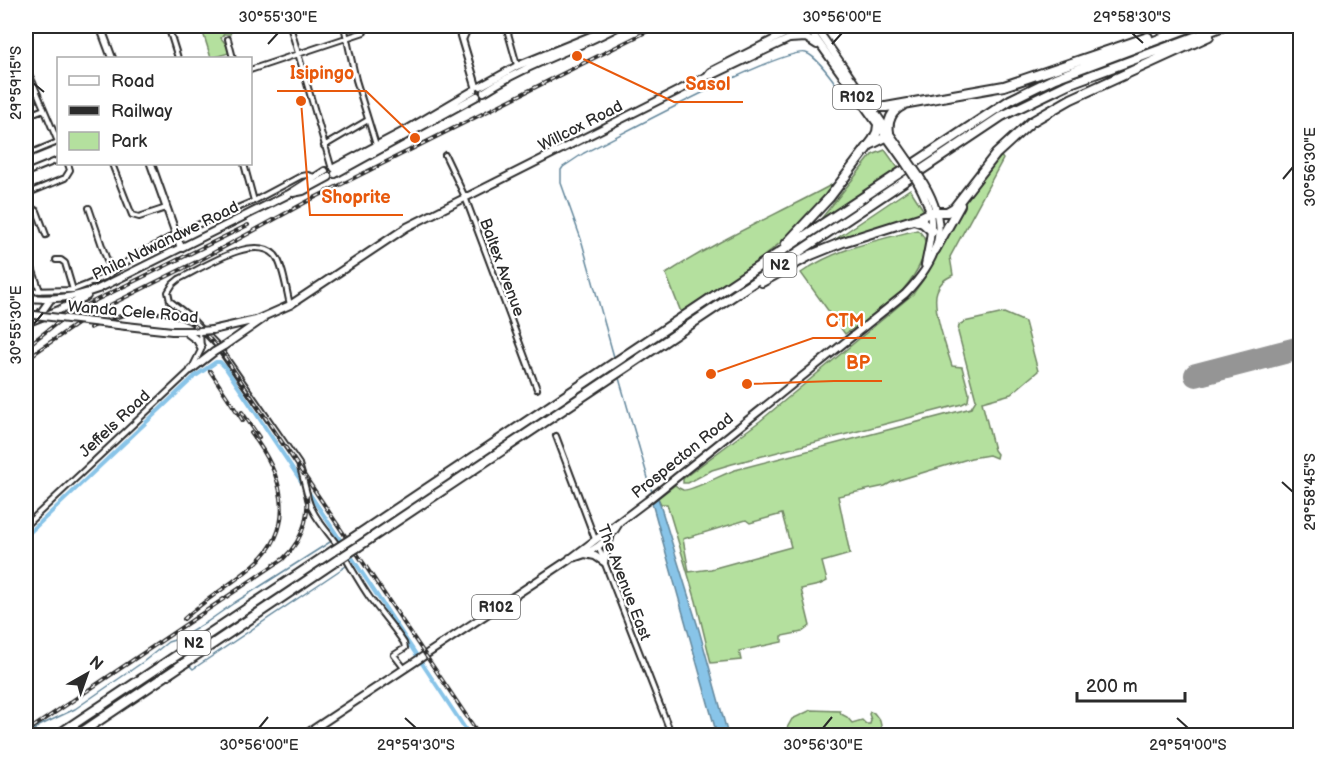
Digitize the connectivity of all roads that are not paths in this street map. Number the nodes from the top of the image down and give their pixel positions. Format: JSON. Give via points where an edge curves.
{"nodes":[{"id":1,"x":100,"y":26,"type":"edge"},
{"id":2,"x":168,"y":26,"type":"edge"},
{"id":3,"x":290,"y":26,"type":"edge"},
{"id":4,"x":344,"y":26,"type":"edge"},
{"id":5,"x":365,"y":26,"type":"edge"},
{"id":6,"x":459,"y":26,"type":"edge"},
{"id":7,"x":479,"y":26,"type":"edge"},
{"id":8,"x":506,"y":26,"type":"edge"},
{"id":9,"x":617,"y":26,"type":"edge"},
{"id":10,"x":800,"y":26,"type":"edge"},
{"id":11,"x":813,"y":26,"type":"edge"},
{"id":12,"x":1184,"y":26,"type":"edge"},
{"id":13,"x":1194,"y":26,"type":"edge"},
{"id":14,"x":1224,"y":26,"type":"edge"},
{"id":15,"x":1229,"y":26,"type":"edge"},
{"id":16,"x":599,"y":30,"type":"edge"},
{"id":17,"x":467,"y":31,"type":"junction"},
{"id":18,"x":347,"y":37,"type":"junction"},
{"id":19,"x":228,"y":39,"type":"dead end"},
{"id":20,"x":789,"y":39,"type":"junction"},
{"id":21,"x":463,"y":40,"type":"junction"},
{"id":22,"x":824,"y":51,"type":"junction"},
{"id":23,"x":298,"y":54,"type":"junction"},
{"id":24,"x":112,"y":57,"type":"edge"},
{"id":25,"x":178,"y":57,"type":"edge"},
{"id":26,"x":233,"y":57,"type":"edge"},
{"id":27,"x":252,"y":69,"type":"edge"},
{"id":28,"x":518,"y":69,"type":"junction"},
{"id":29,"x":707,"y":76,"type":"junction"},
{"id":30,"x":26,"y":77,"type":"edge"},
{"id":31,"x":478,"y":90,"type":"junction"},
{"id":32,"x":37,"y":92,"type":"junction"},
{"id":33,"x":26,"y":96,"type":"edge"},
{"id":34,"x":868,"y":104,"type":"junction"},
{"id":35,"x":906,"y":104,"type":"junction"},
{"id":36,"x":44,"y":109,"type":"junction"},
{"id":37,"x":26,"y":116,"type":"edge"},
{"id":38,"x":368,"y":120,"type":"junction"},
{"id":39,"x":878,"y":125,"type":"junction"},
{"id":40,"x":888,"y":134,"type":"junction"},
{"id":41,"x":57,"y":140,"type":"edge"},
{"id":42,"x":57,"y":142,"type":"edge"},
{"id":43,"x":324,"y":146,"type":"junction"},
{"id":44,"x":376,"y":146,"type":"junction"},
{"id":45,"x":867,"y":148,"type":"junction"},
{"id":46,"x":26,"y":155,"type":"edge"},
{"id":47,"x":445,"y":155,"type":"dead end"},
{"id":48,"x":57,"y":160,"type":"edge"},
{"id":49,"x":68,"y":165,"type":"edge"},
{"id":50,"x":112,"y":165,"type":"edge"},
{"id":51,"x":151,"y":165,"type":"edge"},
{"id":52,"x":244,"y":165,"type":"edge"},
{"id":53,"x":331,"y":171,"type":"junction"},
{"id":54,"x":26,"y":173,"type":"edge"},
{"id":55,"x":308,"y":178,"type":"junction"},
{"id":56,"x":966,"y":193,"type":"junction"},
{"id":57,"x":26,"y":194,"type":"edge"},
{"id":58,"x":289,"y":194,"type":"junction"},
{"id":59,"x":465,"y":197,"type":"junction"},
{"id":60,"x":254,"y":201,"type":"junction"},
{"id":61,"x":26,"y":204,"type":"edge"},
{"id":62,"x":89,"y":208,"type":"dead end"},
{"id":63,"x":166,"y":208,"type":"junction"},
{"id":64,"x":934,"y":212,"type":"junction"},
{"id":65,"x":914,"y":220,"type":"junction"},
{"id":66,"x":932,"y":231,"type":"junction"},
{"id":67,"x":176,"y":234,"type":"junction"},
{"id":68,"x":46,"y":235,"type":"dead end"},
{"id":69,"x":181,"y":248,"type":"junction"},
{"id":70,"x":935,"y":250,"type":"junction"},
{"id":71,"x":56,"y":260,"type":"dead end"},
{"id":72,"x":768,"y":260,"type":"junction"},
{"id":73,"x":26,"y":261,"type":"edge"},
{"id":74,"x":924,"y":269,"type":"junction"},
{"id":75,"x":111,"y":272,"type":"junction"},
{"id":76,"x":98,"y":289,"type":"junction"},
{"id":77,"x":73,"y":290,"type":"junction"},
{"id":78,"x":26,"y":291,"type":"edge"},
{"id":79,"x":40,"y":291,"type":"junction"},
{"id":80,"x":736,"y":294,"type":"junction"},
{"id":81,"x":26,"y":298,"type":"edge"},
{"id":82,"x":50,"y":300,"type":"junction"},
{"id":83,"x":290,"y":305,"type":"junction"},
{"id":84,"x":26,"y":314,"type":"edge"},
{"id":85,"x":271,"y":314,"type":"junction"},
{"id":86,"x":38,"y":318,"type":"junction"},
{"id":87,"x":26,"y":323,"type":"edge"},
{"id":88,"x":186,"y":332,"type":"junction"},
{"id":89,"x":199,"y":333,"type":"junction"},
{"id":90,"x":201,"y":347,"type":"junction"},
{"id":91,"x":191,"y":370,"type":"junction"},
{"id":92,"x":537,"y":389,"type":"dead end"},
{"id":93,"x":556,"y":436,"type":"dead end"},
{"id":94,"x":619,"y":522,"type":"junction"},
{"id":95,"x":26,"y":525,"type":"edge"},
{"id":96,"x":611,"y":533,"type":"junction"},
{"id":97,"x":596,"y":543,"type":"junction"},
{"id":98,"x":585,"y":554,"type":"junction"},
{"id":99,"x":570,"y":559,"type":"junction"},
{"id":100,"x":604,"y":562,"type":"junction"},
{"id":101,"x":405,"y":669,"type":"junction"},
{"id":102,"x":84,"y":717,"type":"junction"},
{"id":103,"x":49,"y":735,"type":"edge"},
{"id":104,"x":56,"y":735,"type":"edge"},
{"id":105,"x":76,"y":735,"type":"edge"},
{"id":106,"x":303,"y":735,"type":"edge"},
{"id":107,"x":672,"y":735,"type":"edge"}],
"edges":[{"from":1,"to":24,"type":"main road"},
{"from":2,"to":25,"type":"street"},
{"from":3,"to":23,"type":"street"},
{"from":4,"to":18,"type":"street"},
{"from":5,"to":18,"type":"street","via":[[364,32]]},
{"from":6,"to":17,"type":"street"},
{"from":6,"to":21,"type":"main road"},
{"from":7,"to":17,"type":"street"},
{"from":8,"to":28,"type":"street"},
{"from":9,"to":16,"type":"main road","name":"Phila Ndwandwe Road"},
{"from":10,"to":29,"type":"main road","name":"Willcox Road"},
{"from":11,"to":20,"type":"main road","name":"Willcox Road"},
{"from":11,"to":22,"type":"main road","name":"Prospecton Road","number":"R102"},
{"from":11,"to":34,"type":"main road","name":"Prospecton Road","number":"R102"},
{"from":12,"to":35,"type":"highway","via":[[1004,86]]},
{"from":13,"to":72,"type":"highway","number":"N2","via":[[1054,78],[1010,100]]},
{"from":14,"to":80,"type":"highway","number":"N2","via":[[1068,84],[1016,108]]},
{"from":15,"to":56,"type":"highway","via":[[1052,109],[1014,136]]},
{"from":16,"to":28,"type":"main road","name":"Phila Ndwandwe Road"},
{"from":17,"to":21,"type":"street"},
{"from":18,"to":23,"type":"street"},
{"from":18,"to":38,"type":"street"},
{"from":19,"to":26,"type":"street"},
{"from":20,"to":22,"type":"main road","via":[[810,39]]},
{"from":20,"to":29,"type":"main road","name":"Willcox Road"},
{"from":21,"to":31,"type":"main road"},
{"from":22,"to":39,"type":"main road","name":"Prospecton Road","number":"R102"},
{"from":23,"to":27,"type":"street"},
{"from":23,"to":43,"type":"street"},
{"from":28,"to":31,"type":"main road","name":"Phila Ndwandwe Road"},
{"from":29,"to":59,"type":"main road","name":"Willcox Road"},
{"from":30,"to":32,"type":"street","via":[[31,78]]},
{"from":31,"to":44,"type":"main road","name":"Phila Ndwandwe Road"},
{"from":31,"to":53,"type":"main road","name":"Phila Ndwandwe Road"},
{"from":32,"to":33,"type":"street"},
{"from":32,"to":36,"type":"street"},
{"from":34,"to":35,"type":"highway"},
{"from":34,"to":40,"type":"main road","name":"Prospecton Road","number":"R102"},
{"from":35,"to":40,"type":"highway","via":[[891,116]]},
{"from":36,"to":37,"type":"street"},
{"from":36,"to":41,"type":"street"},
{"from":38,"to":43,"type":"street"},
{"from":38,"to":44,"type":"street"},
{"from":39,"to":40,"type":"main road","name":"Prospecton Road","number":"R102"},
{"from":39,"to":45,"type":"highway"},
{"from":40,"to":45,"type":"highway"},
{"from":40,"to":64,"type":"main road","name":"Prospecton Road","number":"R102","bridge":true,"via":[[918,178]]},
{"from":42,"to":46,"type":"street"},
{"from":43,"to":53,"type":"street"},
{"from":44,"to":53,"type":"main road","name":"Phila Ndwandwe Road"},
{"from":45,"to":72,"type":"highway","via":[[813,217]]},
{"from":47,"to":59,"type":"street","name":"Baltex Avenue"},
{"from":48,"to":54,"type":"street"},
{"from":49,"to":57,"type":"street","via":[[65,178]]},
{"from":50,"to":63,"type":"street","via":[[132,215],[139,217]]},
{"from":51,"to":63,"type":"main road"},
{"from":52,"to":60,"type":"street"},
{"from":53,"to":55,"type":"main road","name":"Phila Ndwandwe Road"},
{"from":53,"to":58,"type":"main road","name":"Phila Ndwandwe Road","via":[[303,191]]},
{"from":55,"to":58,"type":"main road","name":"Phila Ndwandwe Road"},
{"from":55,"to":60,"type":"street","name":"Phila Ndwandwe Road","via":[[297,178]]},
{"from":56,"to":64,"type":"highway","via":[[951,210]]},
{"from":56,"to":70,"type":"highway"},
{"from":58,"to":69,"type":"main road","name":"Phila Ndwandwe Road"},
{"from":59,"to":83,"type":"main road","via":[[407,227]]},
{"from":59,"to":92,"type":"street","name":"Baltex Avenue"},
{"from":60,"to":67,"type":"street","name":"Phila Ndwandwe Road"},
{"from":61,"to":68,"type":"street","via":[[37,211]]},
{"from":62,"to":75,"type":"street"},
{"from":63,"to":67,"type":"main road"},
{"from":64,"to":65,"type":"highway"},
{"from":64,"to":66,"type":"main road","name":"Prospecton Road","number":"R102"},
{"from":64,"to":70,"type":"main road","name":"Prospecton Road","number":"R102","via":[[939,230]]},
{"from":65,"to":66,"type":"highway"},
{"from":65,"to":80,"type":"highway","via":[[811,255]]},
{"from":66,"to":74,"type":"main road","name":"Prospecton Road","number":"R102"},
{"from":67,"to":69,"type":"main road"},
{"from":67,"to":75,"type":"street","name":"Phila Ndwandwe Road"},
{"from":69,"to":76,"type":"main road","name":"Phila Ndwandwe Road"},
{"from":70,"to":74,"type":"main road","name":"Prospecton Road","number":"R102"},
{"from":71,"to":77,"type":"street","via":[[65,263]]},
{"from":72,"to":102,"type":"highway","number":"N2","bridge":true},
{"from":73,"to":79,"type":"street","via":[[32,266]]},
{"from":74,"to":94,"type":"main road","name":"Prospecton Road","number":"R102","via":[[896,302]]},
{"from":75,"to":77,"type":"street","name":"Phila Ndwandwe Road"},
{"from":76,"to":82,"type":"main road","name":"Phila Ndwandwe Road"},
{"from":76,"to":86,"type":"main road"},
{"from":77,"to":79,"type":"street","name":"Phila Ndwandwe Road"},
{"from":78,"to":79,"type":"street","name":"Phila Ndwandwe Road"},
{"from":80,"to":105,"type":"highway","number":"N2","bridge":true},
{"from":81,"to":82,"type":"main road","name":"Phila Ndwandwe Road"},
{"from":82,"to":86,"type":"main road"},
{"from":83,"to":85,"type":"main road"},
{"from":83,"to":101,"type":"street","bridge":true,"via":[[274,255],[256,248],[240,250],[180,279],[168,295],[223,354],[299,464],[316,515],[404,643],[405,648],[394,655]]},
{"from":84,"to":88,"type":"main road","name":"Wanda Cele Road","bridge":true},
{"from":85,"to":89,"type":"main road","name":"Wanda Cele Road","bridge":true},
{"from":85,"to":91,"type":"main road","bridge":true},
{"from":86,"to":87,"type":"main road"},
{"from":88,"to":89,"type":"main road","name":"Wanda Cele Road"},
{"from":88,"to":90,"type":"main road"},
{"from":89,"to":90,"type":"street","name":"Jeffels Road"},
{"from":90,"to":91,"type":"street","name":"Jeffels Road"},
{"from":91,"to":95,"type":"street","name":"Jeffels Road"},
{"from":93,"to":97,"type":"street","name":"The Avenue East"},
{"from":94,"to":96,"type":"main road","number":"R102"},
{"from":94,"to":97,"type":"main road","number":"R102"},
{"from":96,"to":97,"type":"main road","number":"R102"},
{"from":96,"to":100,"type":"main road"},
{"from":97,"to":98,"type":"main road","number":"R102"},
{"from":97,"to":99,"type":"main road","number":"R102"},
{"from":97,"to":100,"type":"street","name":"The Avenue East"},
{"from":98,"to":99,"type":"main road","number":"R102"},
{"from":98,"to":100,"type":"main road"},
{"from":99,"to":101,"type":"main road","number":"R102"},
{"from":100,"to":107,"type":"street","name":"The Avenue East"},
{"from":101,"to":106,"type":"main road","number":"R102"},
{"from":102,"to":103,"type":"highway"},
{"from":102,"to":104,"type":"highway","number":"N2"}]}
